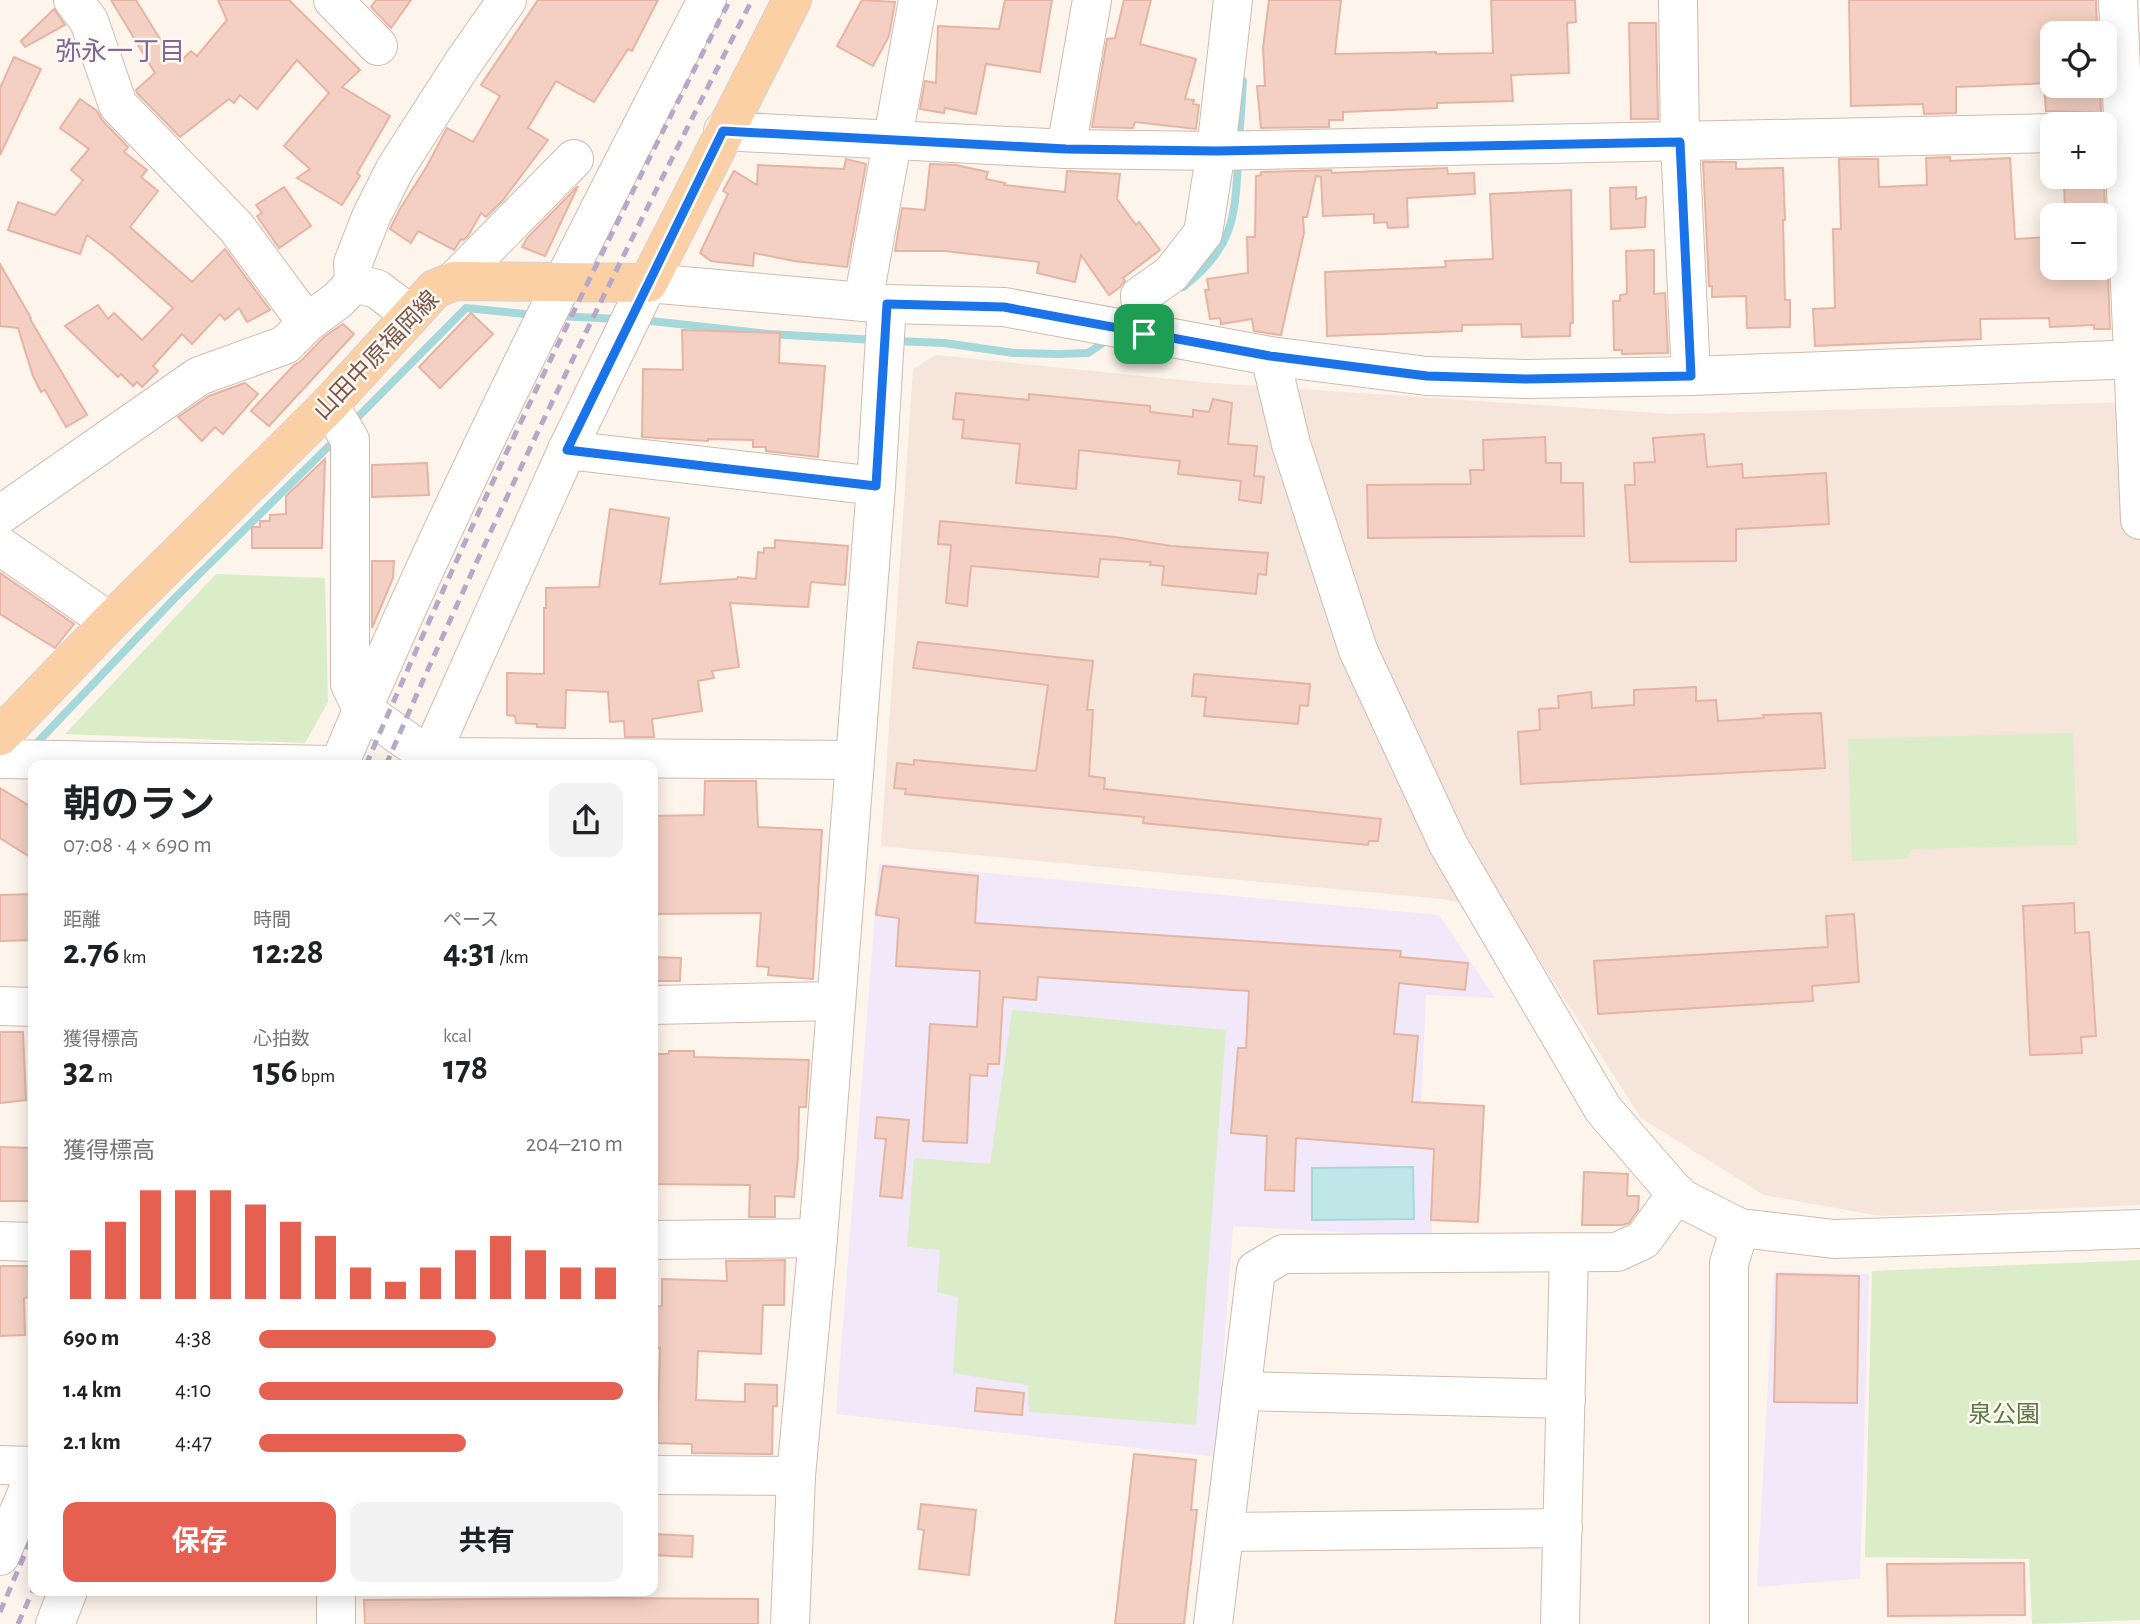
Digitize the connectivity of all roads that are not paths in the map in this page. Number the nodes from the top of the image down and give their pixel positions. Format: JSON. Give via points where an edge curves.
{"nodes":[{"id":1,"x":73,"y":0,"type":"edge"},
{"id":2,"x":333,"y":0,"type":"edge"},
{"id":3,"x":507,"y":0,"type":"edge"},
{"id":4,"x":707,"y":0,"type":"edge"},
{"id":5,"x":792,"y":0,"type":"edge"},
{"id":6,"x":918,"y":0,"type":"edge"},
{"id":7,"x":1092,"y":0,"type":"edge"},
{"id":8,"x":1233,"y":0,"type":"edge"},
{"id":9,"x":1678,"y":0,"type":"edge"},
{"id":10,"x":2118,"y":0,"type":"edge"},
{"id":11,"x":378,"y":46,"type":"dead end"},
{"id":12,"x":723,"y":131,"type":"junction"},
{"id":13,"x":2123,"y":131,"type":"edge"},
{"id":14,"x":2040,"y":133,"type":"edge"},
{"id":15,"x":894,"y":140,"type":"junction"},
{"id":16,"x":1680,"y":142,"type":"junction"},
{"id":17,"x":1066,"y":149,"type":"junction"},
{"id":18,"x":1216,"y":151,"type":"junction"},
{"id":19,"x":574,"y":159,"type":"dead end"},
{"id":20,"x":454,"y":281,"type":"junction"},
{"id":21,"x":354,"y":283,"type":"junction"},
{"id":22,"x":558,"y":293,"type":"junction"},
{"id":23,"x":635,"y":309,"type":"junction"},
{"id":24,"x":411,"y":315,"type":"junction"},
{"id":25,"x":1143,"y":317,"type":"junction"},
{"id":26,"x":307,"y":323,"type":"junction"},
{"id":27,"x":880,"y":324,"type":"junction"},
{"id":28,"x":1270,"y":356,"type":"junction"},
{"id":29,"x":2136,"y":359,"type":"edge"},
{"id":30,"x":1691,"y":376,"type":"junction"},
{"id":31,"x":329,"y":405,"type":"junction"},
{"id":32,"x":567,"y":450,"type":"junction"},
{"id":33,"x":876,"y":486,"type":"junction"},
{"id":34,"x":0,"y":515,"type":"edge"},
{"id":35,"x":2140,"y":520,"type":"edge"},
{"id":36,"x":0,"y":546,"type":"edge"},
{"id":37,"x":110,"y":622,"type":"junction"},
{"id":38,"x":362,"y":709,"type":"junction"},
{"id":39,"x":10,"y":753,"type":"edge"},
{"id":40,"x":196,"y":760,"type":"edge"},
{"id":41,"x":341,"y":760,"type":"edge"},
{"id":42,"x":427,"y":760,"type":"edge"},
{"id":43,"x":428,"y":760,"type":"edge"},
{"id":44,"x":658,"y":760,"type":"edge"},
{"id":45,"x":855,"y":760,"type":"junction"},
{"id":46,"x":836,"y":1001,"type":"junction"},
{"id":47,"x":658,"y":1005,"type":"edge"},
{"id":48,"x":0,"y":1006,"type":"edge"},
{"id":49,"x":28,"y":1007,"type":"edge"},
{"id":50,"x":1676,"y":1193,"type":"junction"},
{"id":51,"x":1740,"y":1228,"type":"junction"},
{"id":52,"x":2140,"y":1229,"type":"edge"},
{"id":53,"x":818,"y":1238,"type":"junction"},
{"id":54,"x":658,"y":1240,"type":"edge"},
{"id":55,"x":0,"y":1241,"type":"edge"},
{"id":56,"x":28,"y":1242,"type":"edge"},
{"id":57,"x":1569,"y":1253,"type":"junction"},
{"id":58,"x":1241,"y":1391,"type":"junction"},
{"id":59,"x":1566,"y":1399,"type":"junction"},
{"id":60,"x":0,"y":1465,"type":"edge"},
{"id":61,"x":28,"y":1466,"type":"edge"},
{"id":62,"x":658,"y":1475,"type":"edge"},
{"id":63,"x":796,"y":1476,"type":"junction"},
{"id":64,"x":28,"y":1491,"type":"edge"},
{"id":65,"x":1563,"y":1528,"type":"junction"},
{"id":66,"x":1225,"y":1532,"type":"junction"},
{"id":67,"x":0,"y":1556,"type":"edge"},
{"id":68,"x":66,"y":1596,"type":"edge"},
{"id":69,"x":55,"y":1624,"type":"edge"},
{"id":70,"x":790,"y":1624,"type":"edge"},
{"id":71,"x":1213,"y":1624,"type":"edge"},
{"id":72,"x":1560,"y":1624,"type":"edge"},
{"id":73,"x":1729,"y":1624,"type":"edge"}],
"edges":[{"from":1,"to":26,"type":"street","via":[[89,21],[118,105],[236,227]]},
{"from":2,"to":11,"type":"street"},
{"from":3,"to":21,"type":"street","via":[[395,169],[352,263]]},
{"from":4,"to":22,"type":"street"},
{"from":5,"to":12,"type":"main road"},
{"from":6,"to":15,"type":"street"},
{"from":7,"to":17,"type":"street"},
{"from":8,"to":18,"type":"street"},
{"from":9,"to":16,"type":"street"},
{"from":10,"to":13,"type":"street"},
{"from":12,"to":15,"type":"street"},
{"from":12,"to":23,"type":"main road"},
{"from":13,"to":29,"type":"street"},
{"from":14,"to":16,"type":"street"},
{"from":15,"to":17,"type":"street"},
{"from":15,"to":27,"type":"street"},
{"from":16,"to":18,"type":"street"},
{"from":16,"to":30,"type":"street"},
{"from":17,"to":18,"type":"street"},
{"from":18,"to":25,"type":"street","via":[[1203,233]]},
{"from":19,"to":20,"type":"street"},
{"from":20,"to":22,"type":"main road","name":"山田中原福岡線"},
{"from":20,"to":24,"type":"main road","name":"山田中原福岡線","via":[[435,289]]},
{"from":21,"to":24,"type":"street","via":[[377,289]]},
{"from":21,"to":26,"type":"street"},
{"from":22,"to":23,"type":"main road","name":"山田中原福岡線"},
{"from":22,"to":38,"type":"street"},
{"from":23,"to":27,"type":"street"},
{"from":23,"to":32,"type":"street"},
{"from":24,"to":31,"type":"main road","name":"山田中原福岡線"},
{"from":25,"to":27,"type":"street","via":[[1105,326],[1004,307]]},
{"from":25,"to":28,"type":"street"},
{"from":26,"to":34,"type":"street","via":[[285,345],[199,376]]},
{"from":27,"to":33,"type":"street"},
{"from":28,"to":30,"type":"street","via":[[1427,376]]},
{"from":28,"to":50,"type":"street","via":[[1291,444],[1358,650],[1448,844],[1603,1109]]},
{"from":29,"to":30,"type":"street"},
{"from":29,"to":35,"type":"street"},
{"from":31,"to":37,"type":"main road","name":"山田中原福岡線"},
{"from":31,"to":38,"type":"street","via":[[350,440],[351,684]]},
{"from":32,"to":33,"type":"street"},
{"from":32,"to":43,"type":"street"},
{"from":33,"to":45,"type":"street"},
{"from":36,"to":37,"type":"street"},
{"from":37,"to":39,"type":"main road","name":"山田中原福岡線"},
{"from":38,"to":41,"type":"street"},
{"from":38,"to":42,"type":"street"},
{"from":39,"to":40,"type":"street"},
{"from":44,"to":45,"type":"street"},
{"from":45,"to":46,"type":"street"},
{"from":46,"to":47,"type":"street"},
{"from":46,"to":53,"type":"street"},
{"from":48,"to":49,"type":"street"},
{"from":50,"to":51,"type":"street"},
{"from":50,"to":57,"type":"street","via":[[1643,1240],[1617,1252]]},
{"from":51,"to":52,"type":"street","via":[[1834,1240]]},
{"from":51,"to":73,"type":"street","via":[[1729,1263]]},
{"from":53,"to":54,"type":"street"},
{"from":53,"to":63,"type":"street"},
{"from":55,"to":56,"type":"street"},
{"from":57,"to":58,"type":"street","via":[[1283,1254],[1256,1270]]},
{"from":57,"to":59,"type":"street"},
{"from":58,"to":59,"type":"street"},
{"from":58,"to":66,"type":"street"},
{"from":59,"to":65,"type":"street"},
{"from":60,"to":61,"type":"street"},
{"from":62,"to":63,"type":"street"},
{"from":63,"to":70,"type":"street"},
{"from":64,"to":67,"type":"street"},
{"from":65,"to":66,"type":"street"},
{"from":65,"to":72,"type":"street"},
{"from":66,"to":71,"type":"street"},
{"from":68,"to":69,"type":"street"}]}
